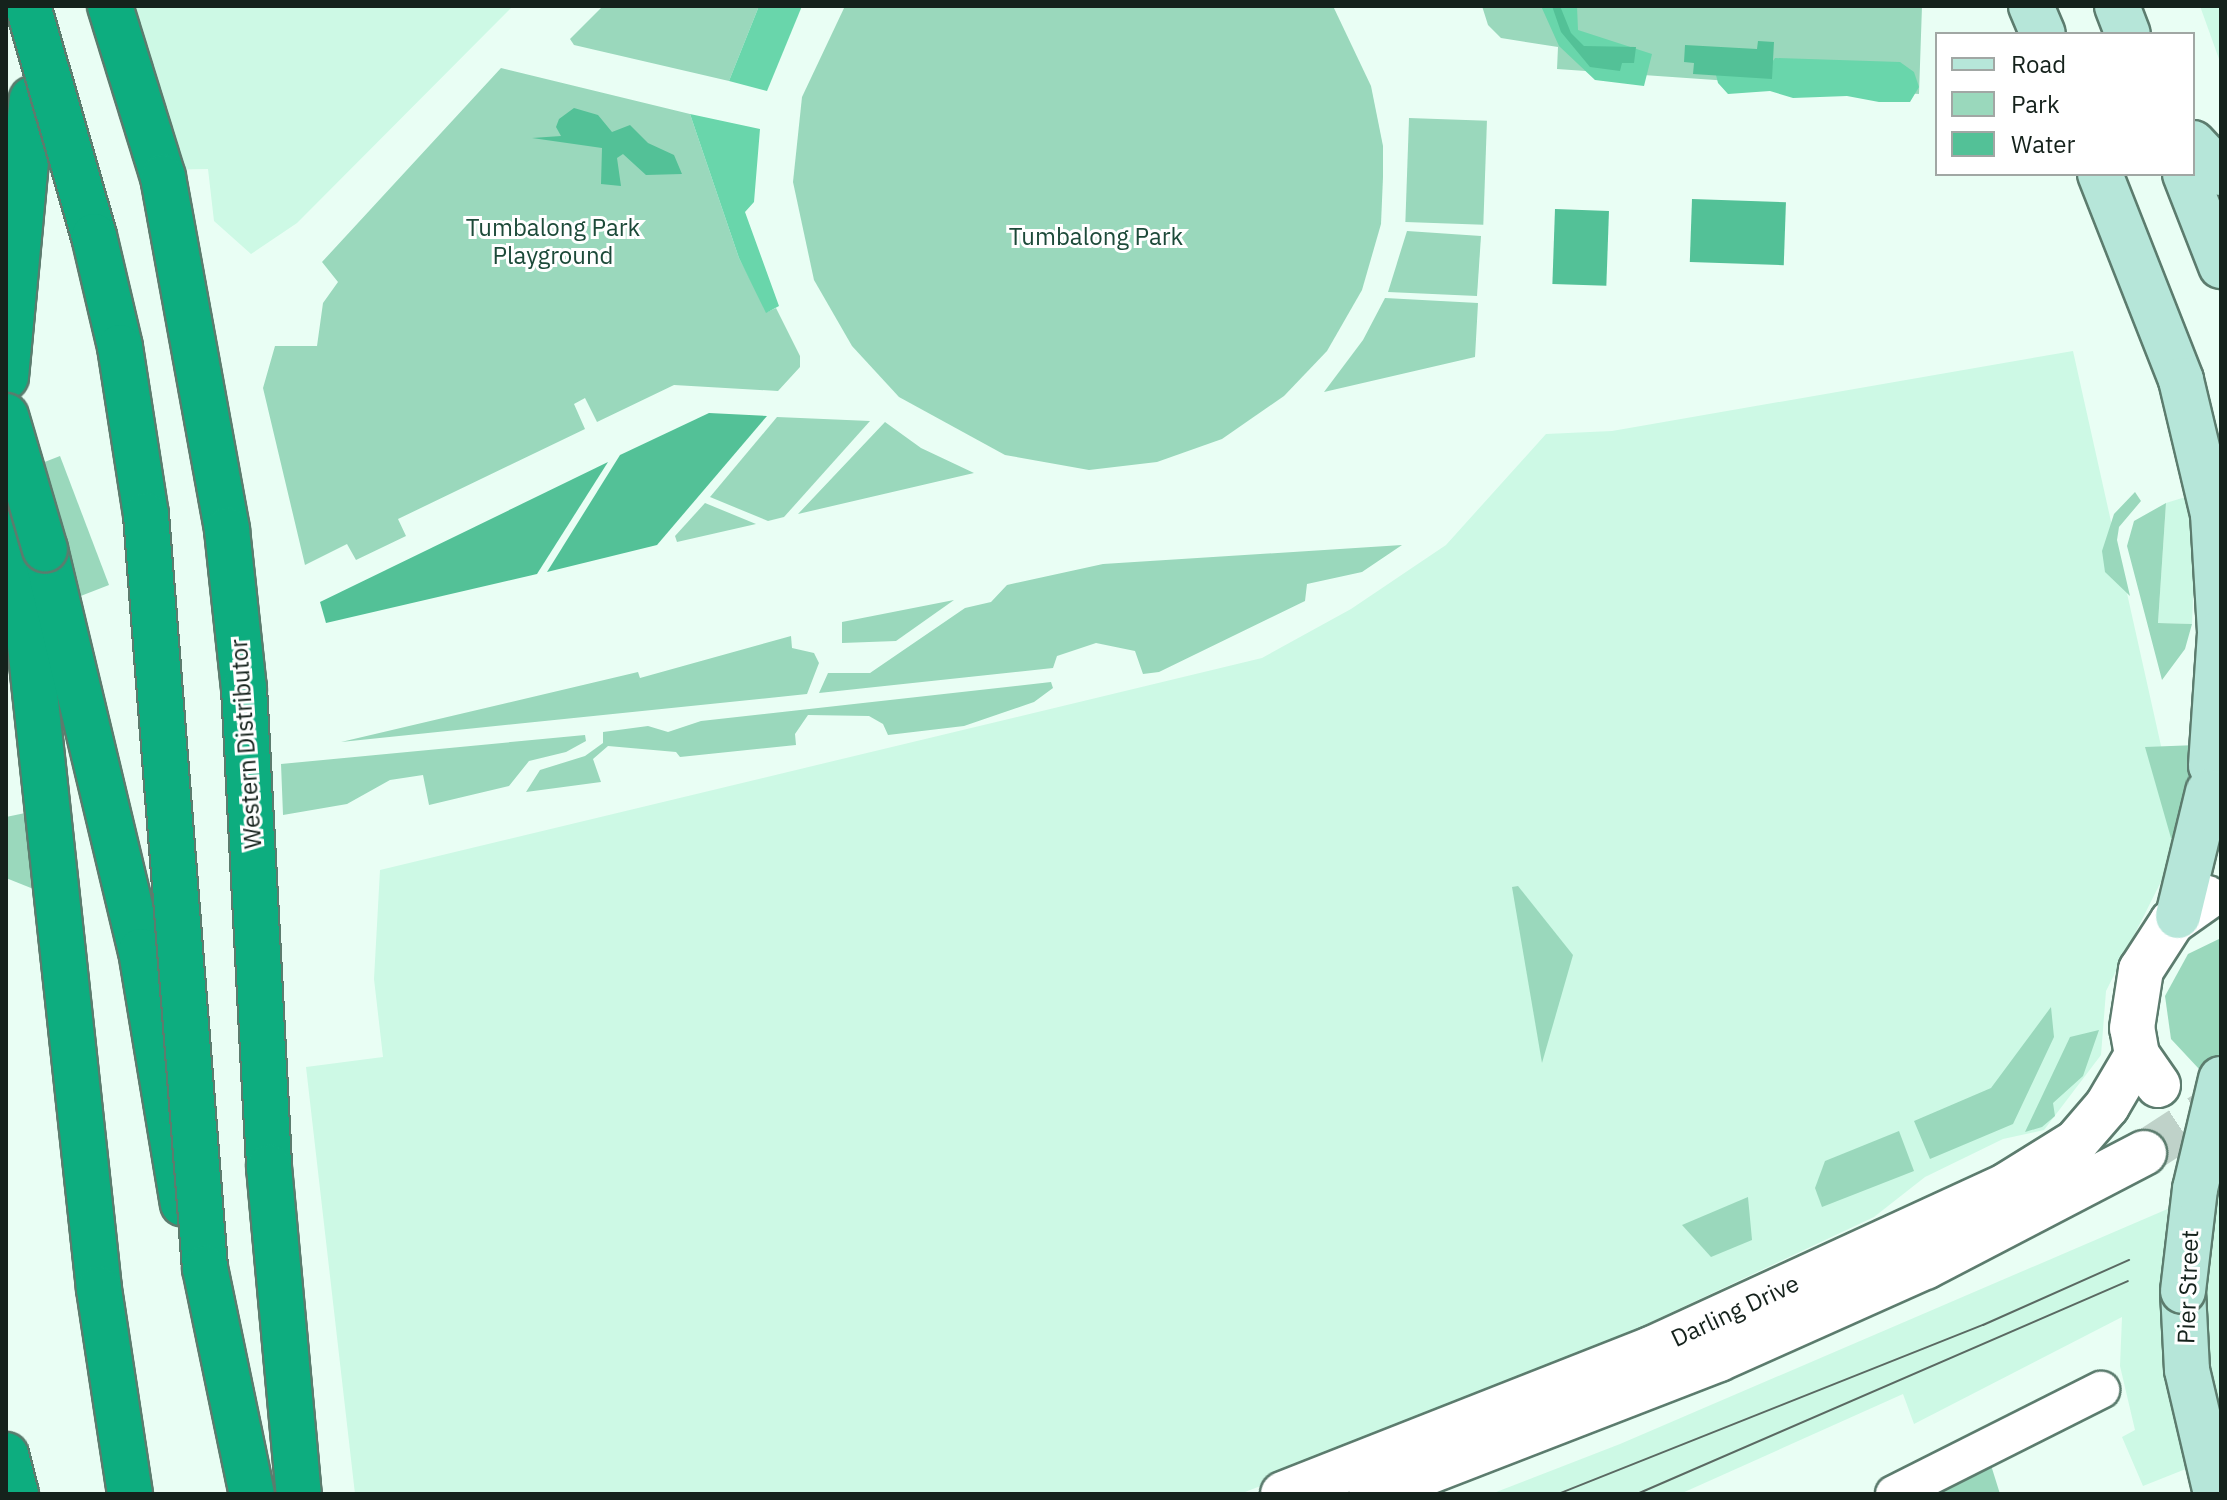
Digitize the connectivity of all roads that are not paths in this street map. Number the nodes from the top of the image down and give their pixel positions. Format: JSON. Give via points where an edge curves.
{"nodes":[{"id":1,"x":28,"y":6,"type":"edge"},
{"id":2,"x":110,"y":6,"type":"edge"},
{"id":3,"x":2031,"y":6,"type":"edge"},
{"id":4,"x":2117,"y":6,"type":"edge"},
{"id":5,"x":2042,"y":32,"type":"edge"},
{"id":6,"x":2127,"y":32,"type":"edge"},
{"id":7,"x":30,"y":118,"type":"dead end"},
{"id":8,"x":2195,"y":145,"type":"edge"},
{"id":9,"x":2221,"y":173,"type":"edge"},
{"id":10,"x":2101,"y":176,"type":"edge"},
{"id":11,"x":2186,"y":176,"type":"edge"},
{"id":12,"x":2221,"y":266,"type":"edge"},
{"id":13,"x":6,"y":377,"type":"edge"},
{"id":14,"x":6,"y":398,"type":"edge"},
{"id":15,"x":6,"y":416,"type":"edge"},
{"id":16,"x":2192,"y":907,"type":"joint"},
{"id":17,"x":2221,"y":1079,"type":"edge"},
{"id":18,"x":2144,"y":1153,"type":"tunnel mouth"},
{"id":19,"x":2101,"y":1390,"type":"dead end"},
{"id":20,"x":6,"y":1455,"type":"edge"},
{"id":21,"x":16,"y":1494,"type":"edge"},
{"id":22,"x":130,"y":1494,"type":"edge"},
{"id":23,"x":234,"y":1494,"type":"edge"},
{"id":24,"x":252,"y":1494,"type":"edge"},
{"id":25,"x":299,"y":1494,"type":"edge"},
{"id":26,"x":1283,"y":1494,"type":"edge"},
{"id":27,"x":1371,"y":1494,"type":"edge"},
{"id":28,"x":1894,"y":1494,"type":"edge"},
{"id":29,"x":2216,"y":1494,"type":"edge"}],
"edges":[{"from":1,"to":24,"type":"highway","bridge":true,"via":[[110,305],[146,515],[205,1268]]},
{"from":2,"to":25,"type":"highway","name":"Western Distributor","via":[[166,192],[227,530],[244,688],[269,1167]]},
{"from":3,"to":5,"type":"main road"},
{"from":4,"to":6,"type":"main road"},
{"from":7,"to":13,"type":"highway"},
{"from":8,"to":9,"type":"main road"},
{"from":10,"to":16,"type":"main road","via":[[2181,380],[2213,514],[2219,574],[2210,779]]},
{"from":11,"to":12,"type":"main road"},
{"from":14,"to":22,"type":"highway","bridge":true,"via":[[48,845],[99,1289]]},
{"from":15,"to":23,"type":"highway","bridge":true,"via":[[64,622],[137,935]]},
{"from":16,"to":26,"type":"street","name":"Darling Drive","via":[[2141,970],[2132,1028],[2147,1070],[2076,1142],[2007,1185],[1651,1349]]},
{"from":17,"to":29,"type":"main road","name":"Pier Street","bridge":true,"via":[[2193,1201],[2182,1320],[2187,1370]]},
{"from":18,"to":27,"type":"street","name":"Darling Drive","via":[[1925,1267],[1679,1377]]},
{"from":19,"to":28,"type":"street"},
{"from":20,"to":21,"type":"highway"}]}
